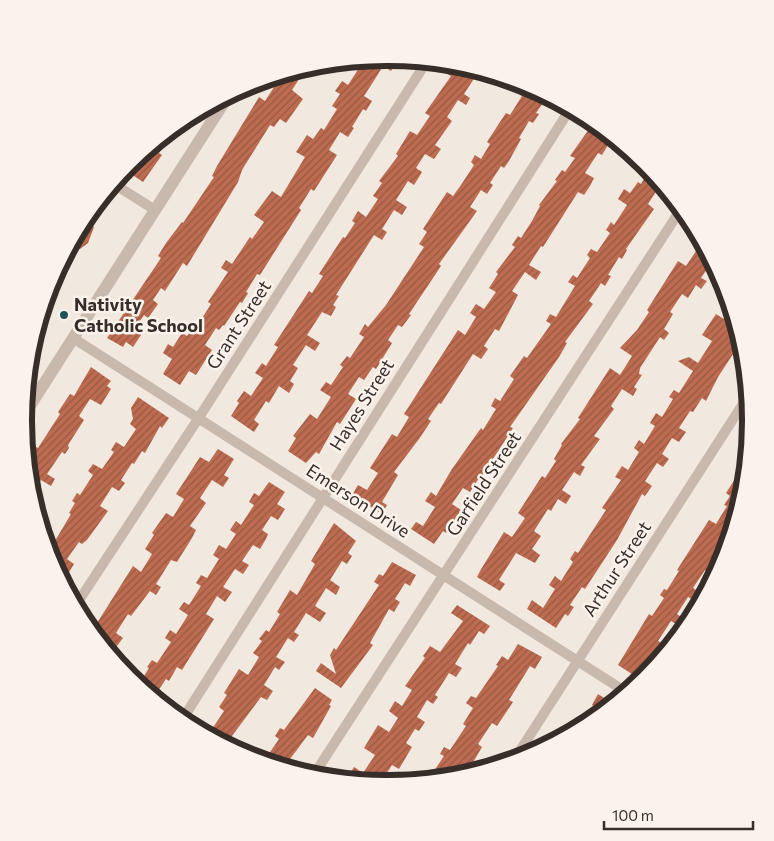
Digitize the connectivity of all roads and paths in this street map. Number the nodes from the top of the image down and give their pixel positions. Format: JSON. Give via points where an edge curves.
{"nodes":[{"id":1,"x":422,"y":68,"type":"edge"},
{"id":2,"x":220,"y":108,"type":"edge"},
{"id":3,"x":566,"y":115,"type":"edge"},
{"id":4,"x":120,"y":188,"type":"edge"},
{"id":5,"x":155,"y":210,"type":"junction"},
{"id":6,"x":676,"y":216,"type":"edge"},
{"id":7,"x":73,"y":338,"type":"junction"},
{"id":8,"x":33,"y":401,"type":"edge"},
{"id":9,"x":741,"y":406,"type":"edge"},
{"id":10,"x":198,"y":419,"type":"junction"},
{"id":11,"x":322,"y":498,"type":"junction"},
{"id":12,"x":445,"y":576,"type":"junction"},
{"id":13,"x":80,"y":598,"type":"edge"},
{"id":14,"x":577,"y":662,"type":"junction"},
{"id":15,"x":620,"y":688,"type":"edge"},
{"id":16,"x":187,"y":713,"type":"edge"},
{"id":17,"x":521,"y":749,"type":"edge"},
{"id":18,"x":318,"y":768,"type":"edge"}],
"edges":[{"from":1,"to":10,"type":"street","name":"Grant Street"},
{"from":2,"to":5,"type":"street"},
{"from":3,"to":11,"type":"street","name":"Hayes Street"},
{"from":4,"to":5,"type":"street"},
{"from":5,"to":7,"type":"street"},
{"from":6,"to":12,"type":"street","name":"Garfield Street"},
{"from":7,"to":8,"type":"street"},
{"from":7,"to":10,"type":"street","name":"Emerson Drive"},
{"from":9,"to":14,"type":"street","name":"Arthur Street"},
{"from":10,"to":11,"type":"street","name":"Emerson Drive"},
{"from":10,"to":13,"type":"street","name":"Grant Street"},
{"from":11,"to":12,"type":"street","name":"Emerson Drive"},
{"from":11,"to":16,"type":"street","name":"Hayes Street"},
{"from":12,"to":14,"type":"street","name":"Emerson Drive"},
{"from":12,"to":18,"type":"street","name":"Garfield Street"},
{"from":14,"to":15,"type":"street","name":"Emerson Drive"},
{"from":14,"to":17,"type":"street","name":"Arthur Street"}]}
